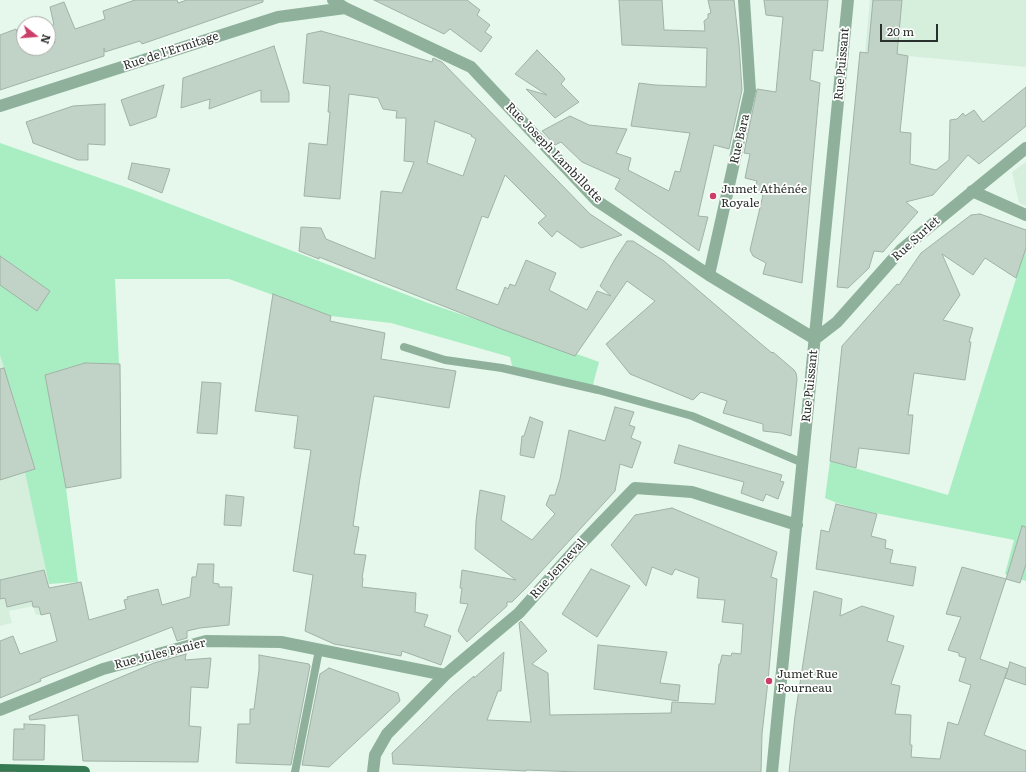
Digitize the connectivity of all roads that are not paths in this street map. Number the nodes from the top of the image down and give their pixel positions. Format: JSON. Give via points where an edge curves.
{"nodes":[{"id":1,"x":333,"y":0,"type":"edge"},
{"id":2,"x":744,"y":0,"type":"edge"},
{"id":3,"x":848,"y":0,"type":"edge"},
{"id":4,"x":345,"y":8,"type":"junction"},
{"id":5,"x":0,"y":106,"type":"edge"},
{"id":6,"x":1026,"y":148,"type":"edge"},
{"id":7,"x":972,"y":191,"type":"junction"},
{"id":8,"x":1026,"y":215,"type":"edge"},
{"id":9,"x":709,"y":275,"type":"junction"},
{"id":10,"x":815,"y":339,"type":"junction"},
{"id":11,"x":404,"y":347,"type":"dead end"},
{"id":12,"x":803,"y":463,"type":"junction"},
{"id":13,"x":797,"y":525,"type":"junction"},
{"id":14,"x":319,"y":650,"type":"junction"},
{"id":15,"x":445,"y":676,"type":"junction"},
{"id":16,"x":0,"y":710,"type":"edge"},
{"id":17,"x":0,"y":770,"type":"edge"},
{"id":18,"x":84,"y":772,"type":"edge"},
{"id":19,"x":295,"y":772,"type":"edge"},
{"id":20,"x":373,"y":772,"type":"edge"},
{"id":21,"x":772,"y":772,"type":"edge"}],
"edges":[{"from":1,"to":4,"type":"street","name":"Rue Joseph Lambillotte"},
{"from":2,"to":9,"type":"street","name":"Rue Bara","via":[[750,91]]},
{"from":3,"to":10,"type":"street","name":"Rue Puissant"},
{"from":4,"to":5,"type":"street","name":"Rue de l'Ermitage","via":[[278,17]]},
{"from":4,"to":9,"type":"street","name":"Rue Joseph Lambillotte","via":[[471,67],[597,201]]},
{"from":6,"to":7,"type":"street","name":"Rue Surlet"},
{"from":7,"to":8,"type":"street"},
{"from":7,"to":10,"type":"street","name":"Rue Surlet","via":[[901,250],[837,322]]},
{"from":9,"to":10,"type":"street","name":"Rue Joseph Lambillotte"},
{"from":10,"to":12,"type":"street","name":"Rue Puissant"},
{"from":11,"to":12,"type":"lane","via":[[445,360],[502,368],[592,388],[688,415]]},
{"from":12,"to":13,"type":"street","name":"Rue Puissant"},
{"from":13,"to":15,"type":"street","name":"Rue Jenneval","via":[[692,492],[635,488],[519,613]]},
{"from":13,"to":21,"type":"street","name":"Rue Puissant"},
{"from":14,"to":15,"type":"street","name":"Rue Jules Panier"},
{"from":14,"to":16,"type":"street","name":"Rue Jules Panier","via":[[281,642],[206,641],[104,669]]},
{"from":14,"to":19,"type":"lane"},
{"from":15,"to":20,"type":"street","name":"Rue Jenneval","via":[[387,734],[375,755]]},
{"from":17,"to":18,"type":"main road"}]}
